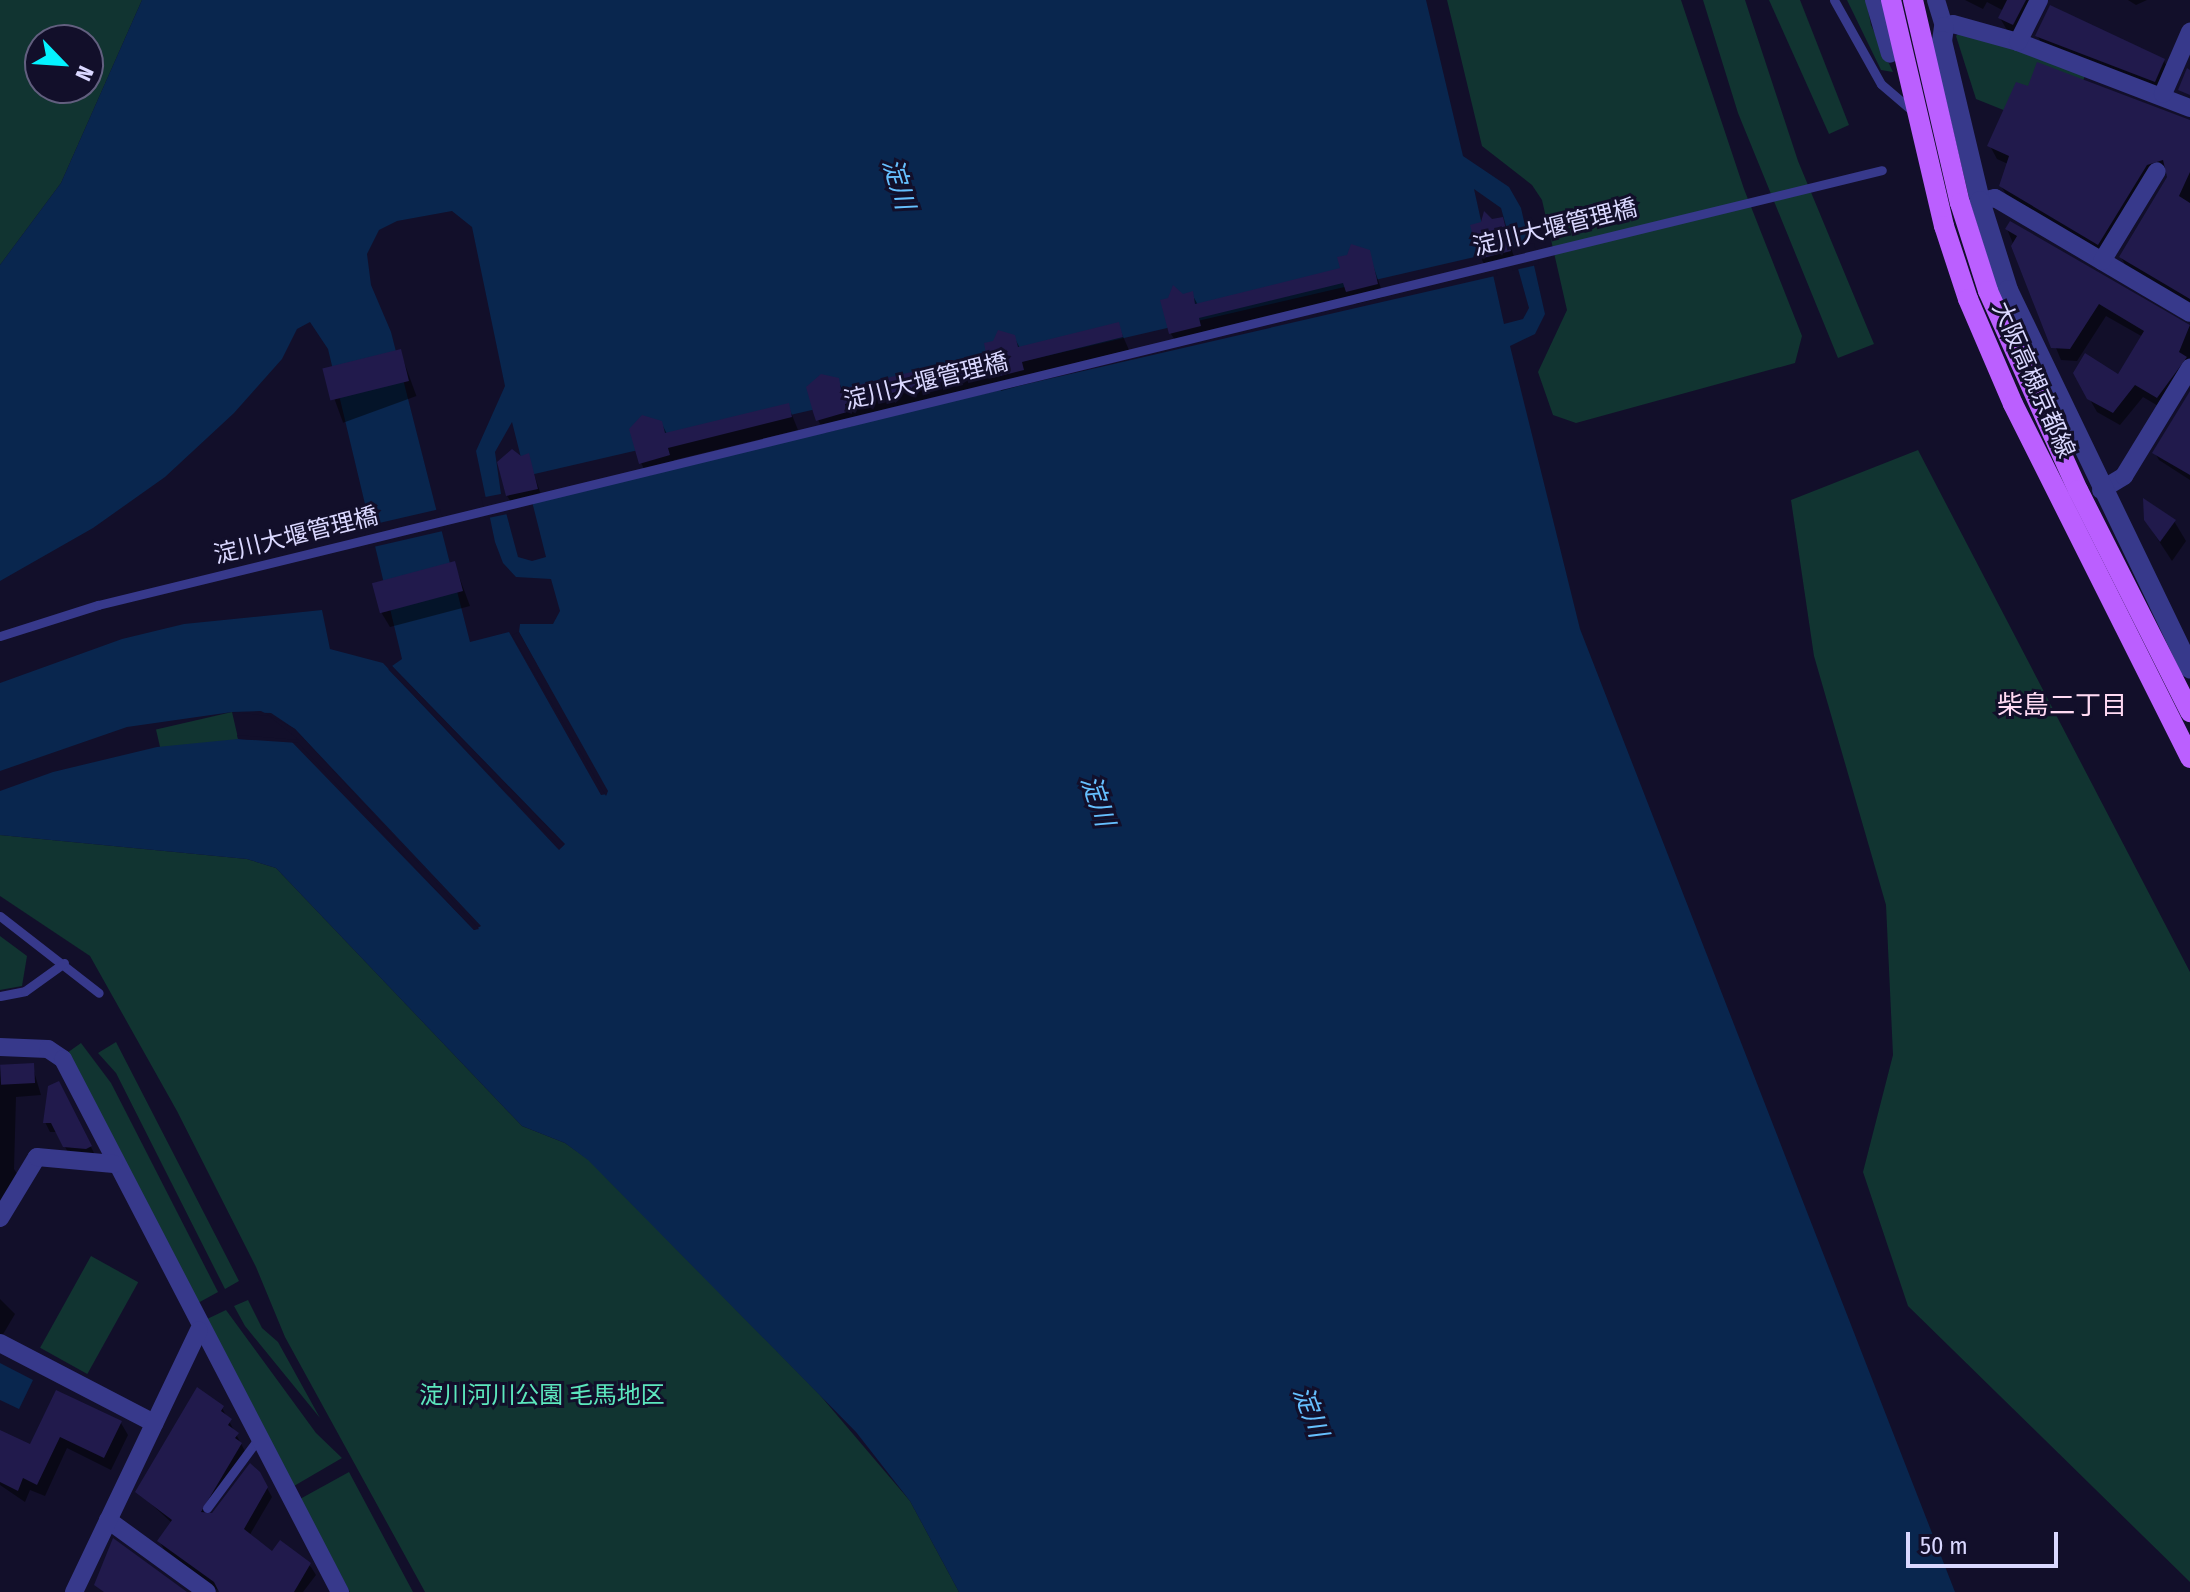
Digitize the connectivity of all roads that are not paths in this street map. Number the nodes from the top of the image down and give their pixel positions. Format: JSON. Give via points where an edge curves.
{"nodes":[{"id":1,"x":1834,"y":0,"type":"edge"},
{"id":2,"x":1874,"y":0,"type":"edge"},
{"id":3,"x":1891,"y":0,"type":"edge"},
{"id":4,"x":1913,"y":0,"type":"edge"},
{"id":5,"x":1936,"y":0,"type":"edge"},
{"id":6,"x":2039,"y":0,"type":"edge"},
{"id":7,"x":1944,"y":27,"type":"junction"},
{"id":8,"x":2190,"y":32,"type":"edge"},
{"id":9,"x":2018,"y":42,"type":"junction"},
{"id":10,"x":1890,"y":54,"type":"dead end"},
{"id":11,"x":2163,"y":94,"type":"junction"},
{"id":12,"x":2190,"y":108,"type":"edge"},
{"id":13,"x":1918,"y":116,"type":"junction"},
{"id":14,"x":1882,"y":170,"type":"dead end"},
{"id":15,"x":2157,"y":171,"type":"dead end"},
{"id":16,"x":1980,"y":201,"type":"junction"},
{"id":17,"x":2102,"y":261,"type":"junction"},
{"id":18,"x":2190,"y":313,"type":"edge"},
{"id":19,"x":2190,"y":368,"type":"edge"},
{"id":20,"x":2101,"y":490,"type":"junction"},
{"id":21,"x":0,"y":636,"type":"edge"},
{"id":22,"x":2183,"y":640,"type":"edge"},
{"id":23,"x":2190,"y":668,"type":"edge"},
{"id":24,"x":2190,"y":712,"type":"edge"},
{"id":25,"x":2190,"y":758,"type":"edge"},
{"id":26,"x":0,"y":916,"type":"edge"},
{"id":27,"x":64,"y":963,"type":"junction"},
{"id":28,"x":99,"y":993,"type":"dead end"},
{"id":29,"x":0,"y":996,"type":"edge"},
{"id":30,"x":0,"y":1047,"type":"edge"},
{"id":31,"x":114,"y":1164,"type":"junction"},
{"id":32,"x":0,"y":1218,"type":"edge"},
{"id":33,"x":199,"y":1330,"type":"junction"},
{"id":34,"x":0,"y":1343,"type":"edge"},
{"id":35,"x":154,"y":1423,"type":"junction"},
{"id":36,"x":258,"y":1439,"type":"junction"},
{"id":37,"x":207,"y":1508,"type":"dead end"},
{"id":38,"x":108,"y":1520,"type":"junction"},
{"id":39,"x":80,"y":1589,"type":"edge"},
{"id":40,"x":207,"y":1592,"type":"edge"},
{"id":41,"x":340,"y":1592,"type":"edge"}],
"edges":[{"from":1,"to":13,"type":"lane","via":[[1881,84]]},
{"from":2,"to":10,"type":"street"},
{"from":3,"to":13,"type":"main road","name":"大阪高槻京都線"},
{"from":4,"to":24,"type":"main road","name":"大阪高槻京都線","via":[[1960,203],[1988,291],[2072,476]]},
{"from":5,"to":7,"type":"street"},
{"from":6,"to":9,"type":"street"},
{"from":7,"to":9,"type":"street","via":[[1953,24]]},
{"from":7,"to":16,"type":"street","via":[[1942,41]]},
{"from":8,"to":11,"type":"street"},
{"from":9,"to":11,"type":"street"},
{"from":11,"to":12,"type":"street"},
{"from":13,"to":25,"type":"main road","name":"大阪高槻京都線","via":[[1944,226],[1983,336]]},
{"from":14,"to":21,"type":"lane","name":"淀川大堰管理橋","via":[[98,605]]},
{"from":15,"to":17,"type":"street"},
{"from":16,"to":17,"type":"street","via":[[1995,198]]},
{"from":16,"to":20,"type":"street","via":[[2022,326]]},
{"from":17,"to":18,"type":"street"},
{"from":19,"to":20,"type":"street","via":[[2124,476]]},
{"from":20,"to":22,"type":"street"},
{"from":22,"to":23,"type":"street"},
{"from":26,"to":27,"type":"lane"},
{"from":27,"to":28,"type":"lane"},
{"from":27,"to":29,"type":"lane","via":[[25,991]]},
{"from":30,"to":31,"type":"street","via":[[58,1054]]},
{"from":31,"to":32,"type":"street","via":[[37,1157]]},
{"from":31,"to":33,"type":"street"},
{"from":33,"to":35,"type":"street"},
{"from":33,"to":36,"type":"street"},
{"from":34,"to":35,"type":"street"},
{"from":35,"to":38,"type":"street"},
{"from":36,"to":37,"type":"lane"},
{"from":36,"to":41,"type":"street"},
{"from":38,"to":39,"type":"street"},
{"from":38,"to":40,"type":"street"}]}
